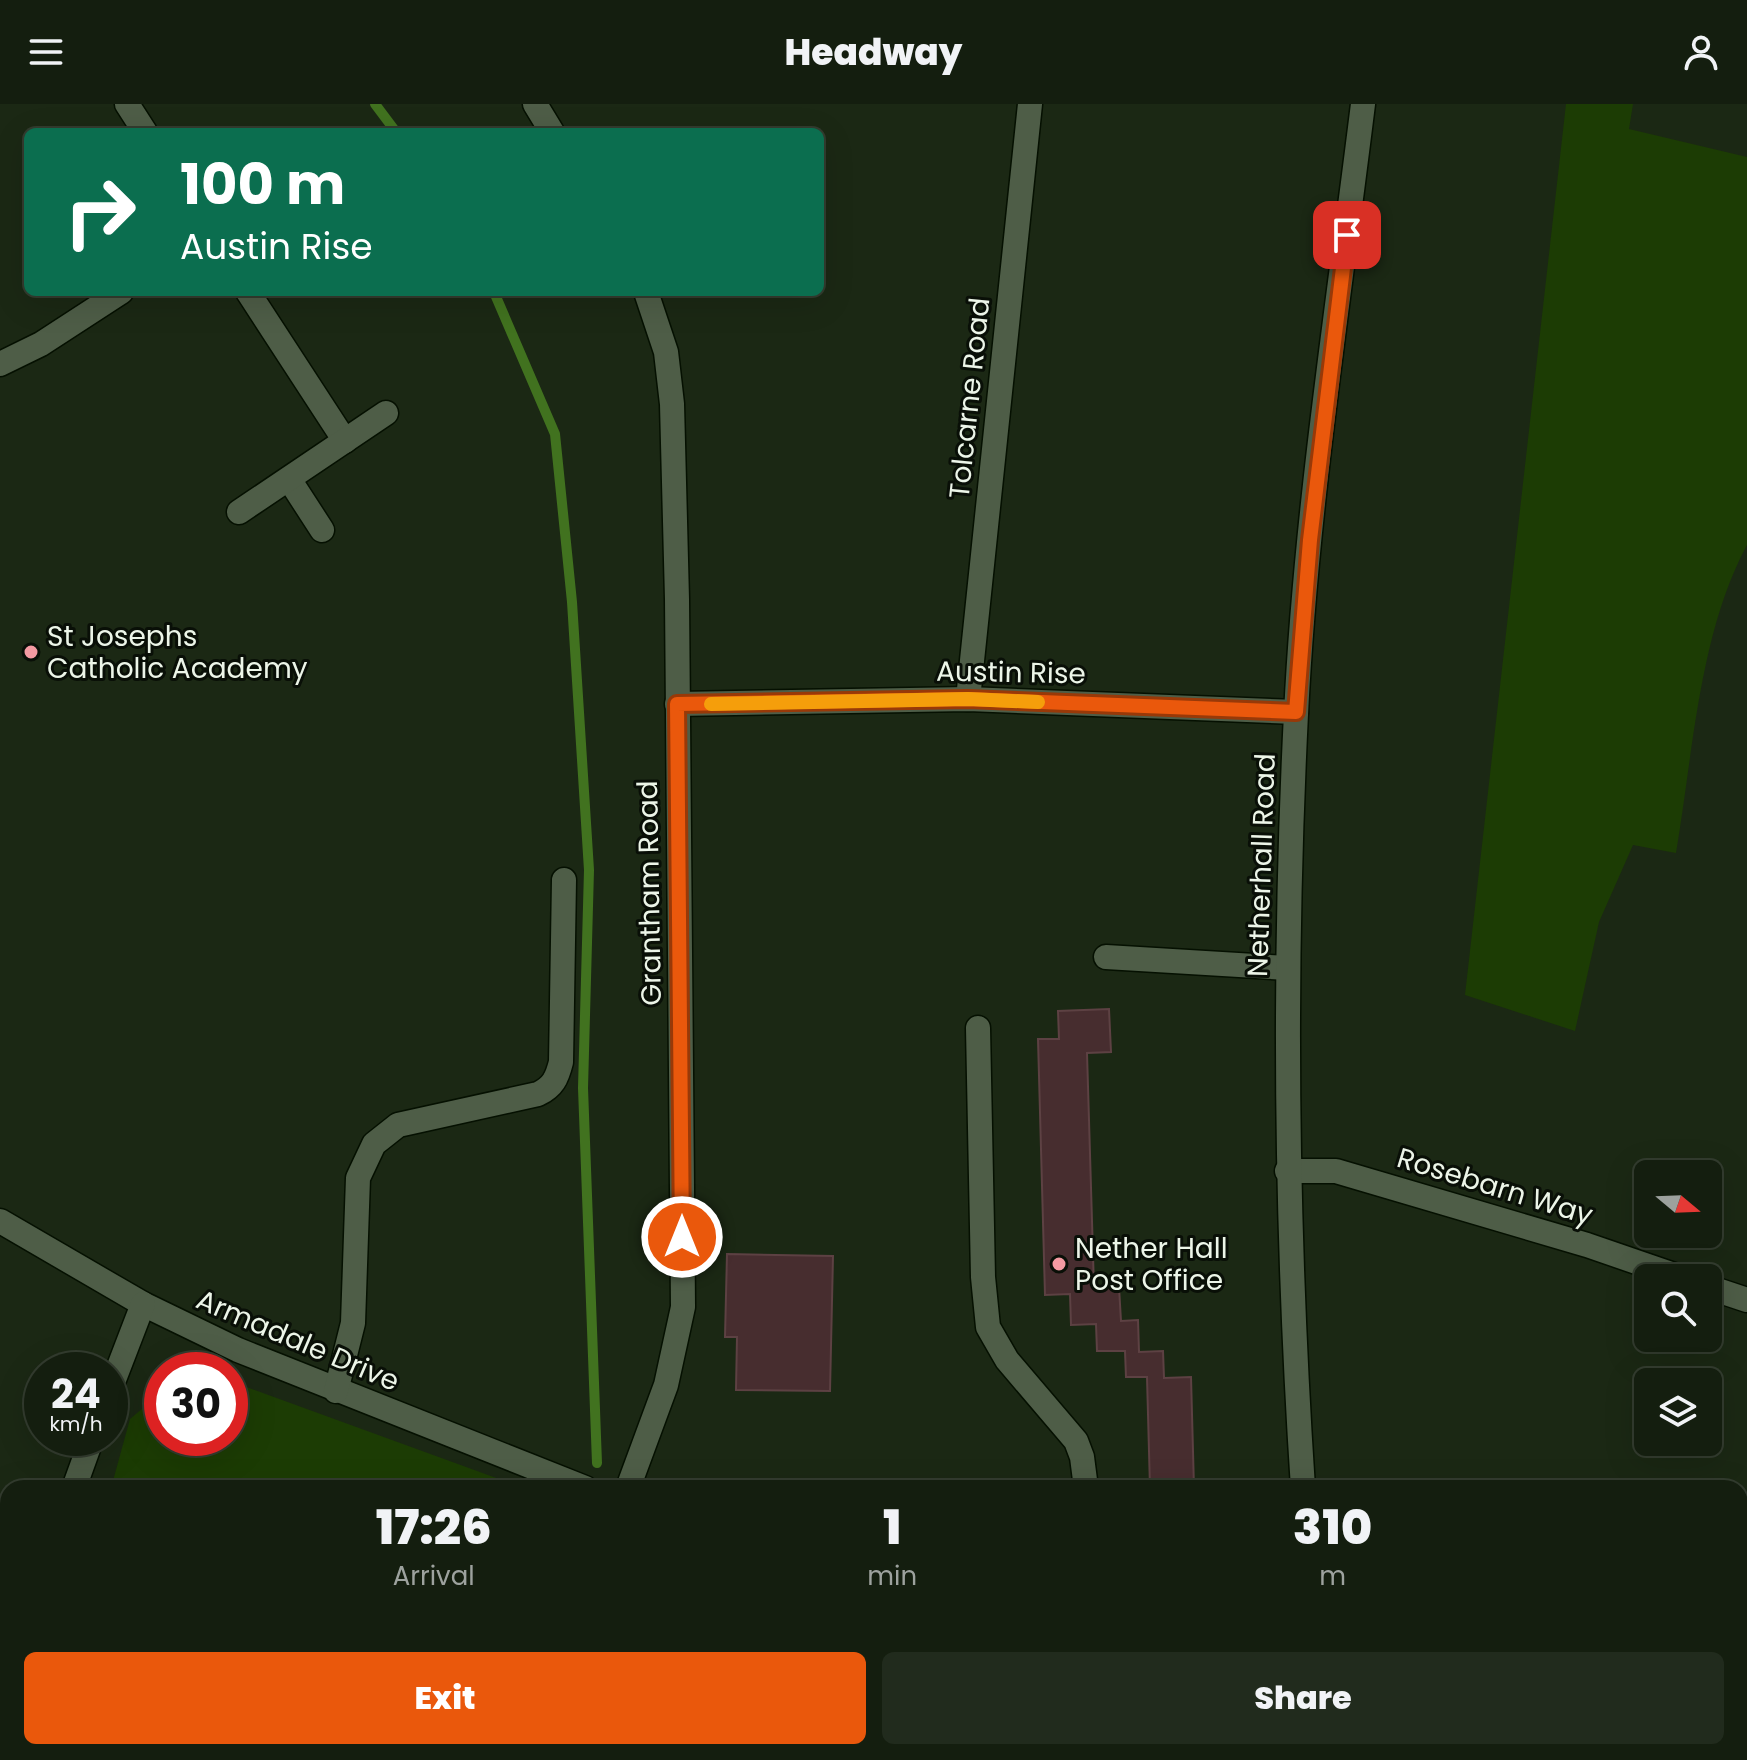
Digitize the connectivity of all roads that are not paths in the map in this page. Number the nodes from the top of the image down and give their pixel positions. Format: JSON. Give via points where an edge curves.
{"nodes":[{"id":1,"x":127,"y":104,"type":"edge"},
{"id":2,"x":535,"y":104,"type":"edge"},
{"id":3,"x":1030,"y":104,"type":"edge"},
{"id":4,"x":1363,"y":104,"type":"edge"},
{"id":5,"x":142,"y":128,"type":"edge"},
{"id":6,"x":550,"y":128,"type":"edge"},
{"id":7,"x":115,"y":296,"type":"edge"},
{"id":8,"x":251,"y":296,"type":"edge"},
{"id":9,"x":647,"y":296,"type":"edge"},
{"id":10,"x":0,"y":364,"type":"edge"},
{"id":11,"x":386,"y":413,"type":"dead end"},
{"id":12,"x":345,"y":441,"type":"junction"},
{"id":13,"x":289,"y":479,"type":"junction"},
{"id":14,"x":239,"y":512,"type":"dead end"},
{"id":15,"x":322,"y":530,"type":"dead end"},
{"id":16,"x":968,"y":699,"type":"junction"},
{"id":17,"x":677,"y":704,"type":"junction"},
{"id":18,"x":1296,"y":712,"type":"junction"},
{"id":19,"x":564,"y":880,"type":"dead end"},
{"id":20,"x":1106,"y":957,"type":"dead end"},
{"id":21,"x":1288,"y":968,"type":"junction"},
{"id":22,"x":978,"y":1028,"type":"dead end"},
{"id":23,"x":1287,"y":1171,"type":"junction"},
{"id":24,"x":0,"y":1221,"type":"edge"},
{"id":25,"x":1642,"y":1264,"type":"edge"},
{"id":26,"x":1722,"y":1292,"type":"edge"},
{"id":27,"x":1747,"y":1300,"type":"edge"},
{"id":28,"x":143,"y":1304,"type":"junction"},
{"id":29,"x":125,"y":1352,"type":"edge"},
{"id":30,"x":336,"y":1391,"type":"junction"},
{"id":31,"x":86,"y":1456,"type":"edge"},
{"id":32,"x":77,"y":1480,"type":"edge"},
{"id":33,"x":564,"y":1480,"type":"edge"},
{"id":34,"x":631,"y":1480,"type":"edge"},
{"id":35,"x":1085,"y":1480,"type":"edge"},
{"id":36,"x":1303,"y":1480,"type":"edge"}],
"edges":[{"from":1,"to":5,"type":"street"},
{"from":2,"to":6,"type":"street"},
{"from":3,"to":16,"type":"street","name":"Tolcarne Road"},
{"from":4,"to":18,"type":"street","name":"Netherhall Road","via":[[1310,540]]},
{"from":7,"to":10,"type":"street"},
{"from":8,"to":12,"type":"street"},
{"from":9,"to":17,"type":"street","name":"Grantham Road","via":[[670,378]]},
{"from":11,"to":12,"type":"street"},
{"from":12,"to":13,"type":"street"},
{"from":13,"to":14,"type":"street"},
{"from":13,"to":15,"type":"street"},
{"from":16,"to":17,"type":"street","name":"Austin Rise"},
{"from":16,"to":18,"type":"street","name":"Austin Rise"},
{"from":17,"to":34,"type":"street","name":"Grantham Road","via":[[683,1307],[666,1385]]},
{"from":18,"to":21,"type":"street","name":"Netherhall Road"},
{"from":19,"to":30,"type":"street","via":[[557,1077],[538,1094],[398,1125],[374,1144],[358,1178],[353,1323]]},
{"from":20,"to":21,"type":"street"},
{"from":21,"to":23,"type":"street","name":"Netherhall Road"},
{"from":22,"to":35,"type":"street","via":[[988,1327],[1007,1360],[1076,1441]]},
{"from":23,"to":25,"type":"street","name":"Rosebarn Way","via":[[1336,1171]]},
{"from":23,"to":36,"type":"street","name":"Netherhall Road"},
{"from":24,"to":28,"type":"street","name":"Armadale Drive"},
{"from":26,"to":27,"type":"street"},
{"from":28,"to":29,"type":"street"},
{"from":28,"to":30,"type":"street","name":"Armadale Drive"},
{"from":30,"to":33,"type":"street","name":"Armadale Drive"},
{"from":31,"to":32,"type":"street"}]}
